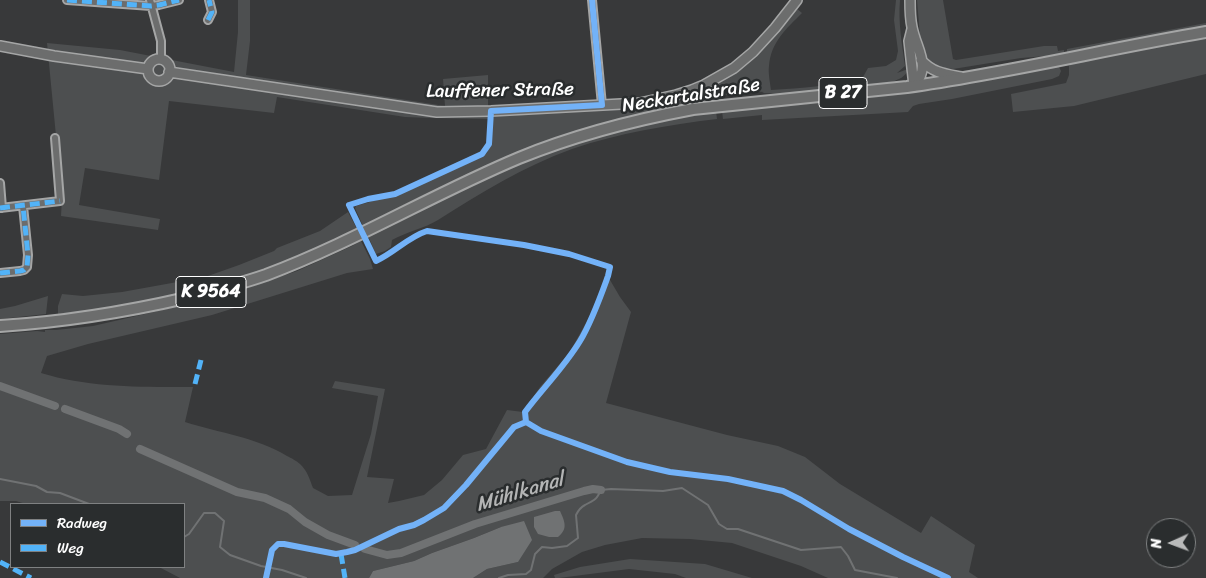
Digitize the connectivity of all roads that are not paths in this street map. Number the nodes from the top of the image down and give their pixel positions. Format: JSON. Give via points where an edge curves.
{"nodes":[{"id":1,"x":67,"y":0,"type":"edge"},
{"id":2,"x":179,"y":0,"type":"edge"},
{"id":3,"x":209,"y":0,"type":"edge"},
{"id":4,"x":592,"y":0,"type":"edge"},
{"id":5,"x":797,"y":0,"type":"edge"},
{"id":6,"x":910,"y":0,"type":"edge"},
{"id":7,"x":151,"y":3,"type":"edge"},
{"id":8,"x":208,"y":20,"type":"dead end"},
{"id":9,"x":912,"y":28,"type":"junction"},
{"id":10,"x":1206,"y":32,"type":"edge"},
{"id":11,"x":0,"y":46,"type":"edge"},
{"id":12,"x":161,"y":59,"type":"junction"},
{"id":13,"x":921,"y":60,"type":"junction"},
{"id":14,"x":148,"y":69,"type":"junction"},
{"id":15,"x":169,"y":72,"type":"junction"},
{"id":16,"x":964,"y":78,"type":"junction"},
{"id":17,"x":914,"y":86,"type":"junction"},
{"id":18,"x":602,"y":105,"type":"junction"},
{"id":19,"x":658,"y":115,"type":"joint"},
{"id":20,"x":55,"y":139,"type":"dead end"},
{"id":21,"x":0,"y":183,"type":"edge"},
{"id":22,"x":23,"y":206,"type":"junction"},
{"id":23,"x":1,"y":208,"type":"edge"},
{"id":24,"x":0,"y":273,"type":"edge"},
{"id":25,"x":0,"y":326,"type":"edge"}],
"edges":[{"from":1,"to":7,"type":"street"},
{"from":2,"to":7,"type":"street","via":[[159,5]]},
{"from":3,"to":8,"type":"street","via":[[212,12]]},
{"from":4,"to":18,"type":"street"},
{"from":5,"to":18,"type":"street","name":"Lauffener Straße","via":[[753,52],[734,68],[704,85],[640,103]]},
{"from":6,"to":9,"type":"street"},
{"from":7,"to":12,"type":"street","via":[[161,41]]},
{"from":9,"to":13,"type":"street"},
{"from":9,"to":17,"type":"street","via":[[909,41]]},
{"from":10,"to":16,"type":"main road","number":"B 27"},
{"from":11,"to":14,"type":"street","name":"Lauffener Straße"},
{"from":12,"to":14,"type":"street","via":[[152,61]]},
{"from":12,"to":15,"type":"street","via":[[168,64]]},
{"from":13,"to":16,"type":"street","via":[[934,70]]},
{"from":13,"to":17,"type":"street","via":[[922,75]]},
{"from":14,"to":15,"type":"street","name":"Lauffener Straße","via":[[150,77],[157,81],[165,79]]},
{"from":15,"to":18,"type":"street","name":"Lauffener Straße","via":[[437,112]]},
{"from":16,"to":17,"type":"main road","number":"B 27"},
{"from":17,"to":19,"type":"main road","name":"Neckartalstraße","number":"B 27"},
{"from":19,"to":25,"type":"main road","name":"Neckartalstraße","number":"K 9564","via":[[616,125],[519,158],[321,253],[211,292],[98,315]]},
{"from":20,"to":22,"type":"street","via":[[60,201]]},
{"from":21,"to":23,"type":"street"},
{"from":22,"to":23,"type":"street"},
{"from":22,"to":24,"type":"street","via":[[27,266],[24,270]]}]}
